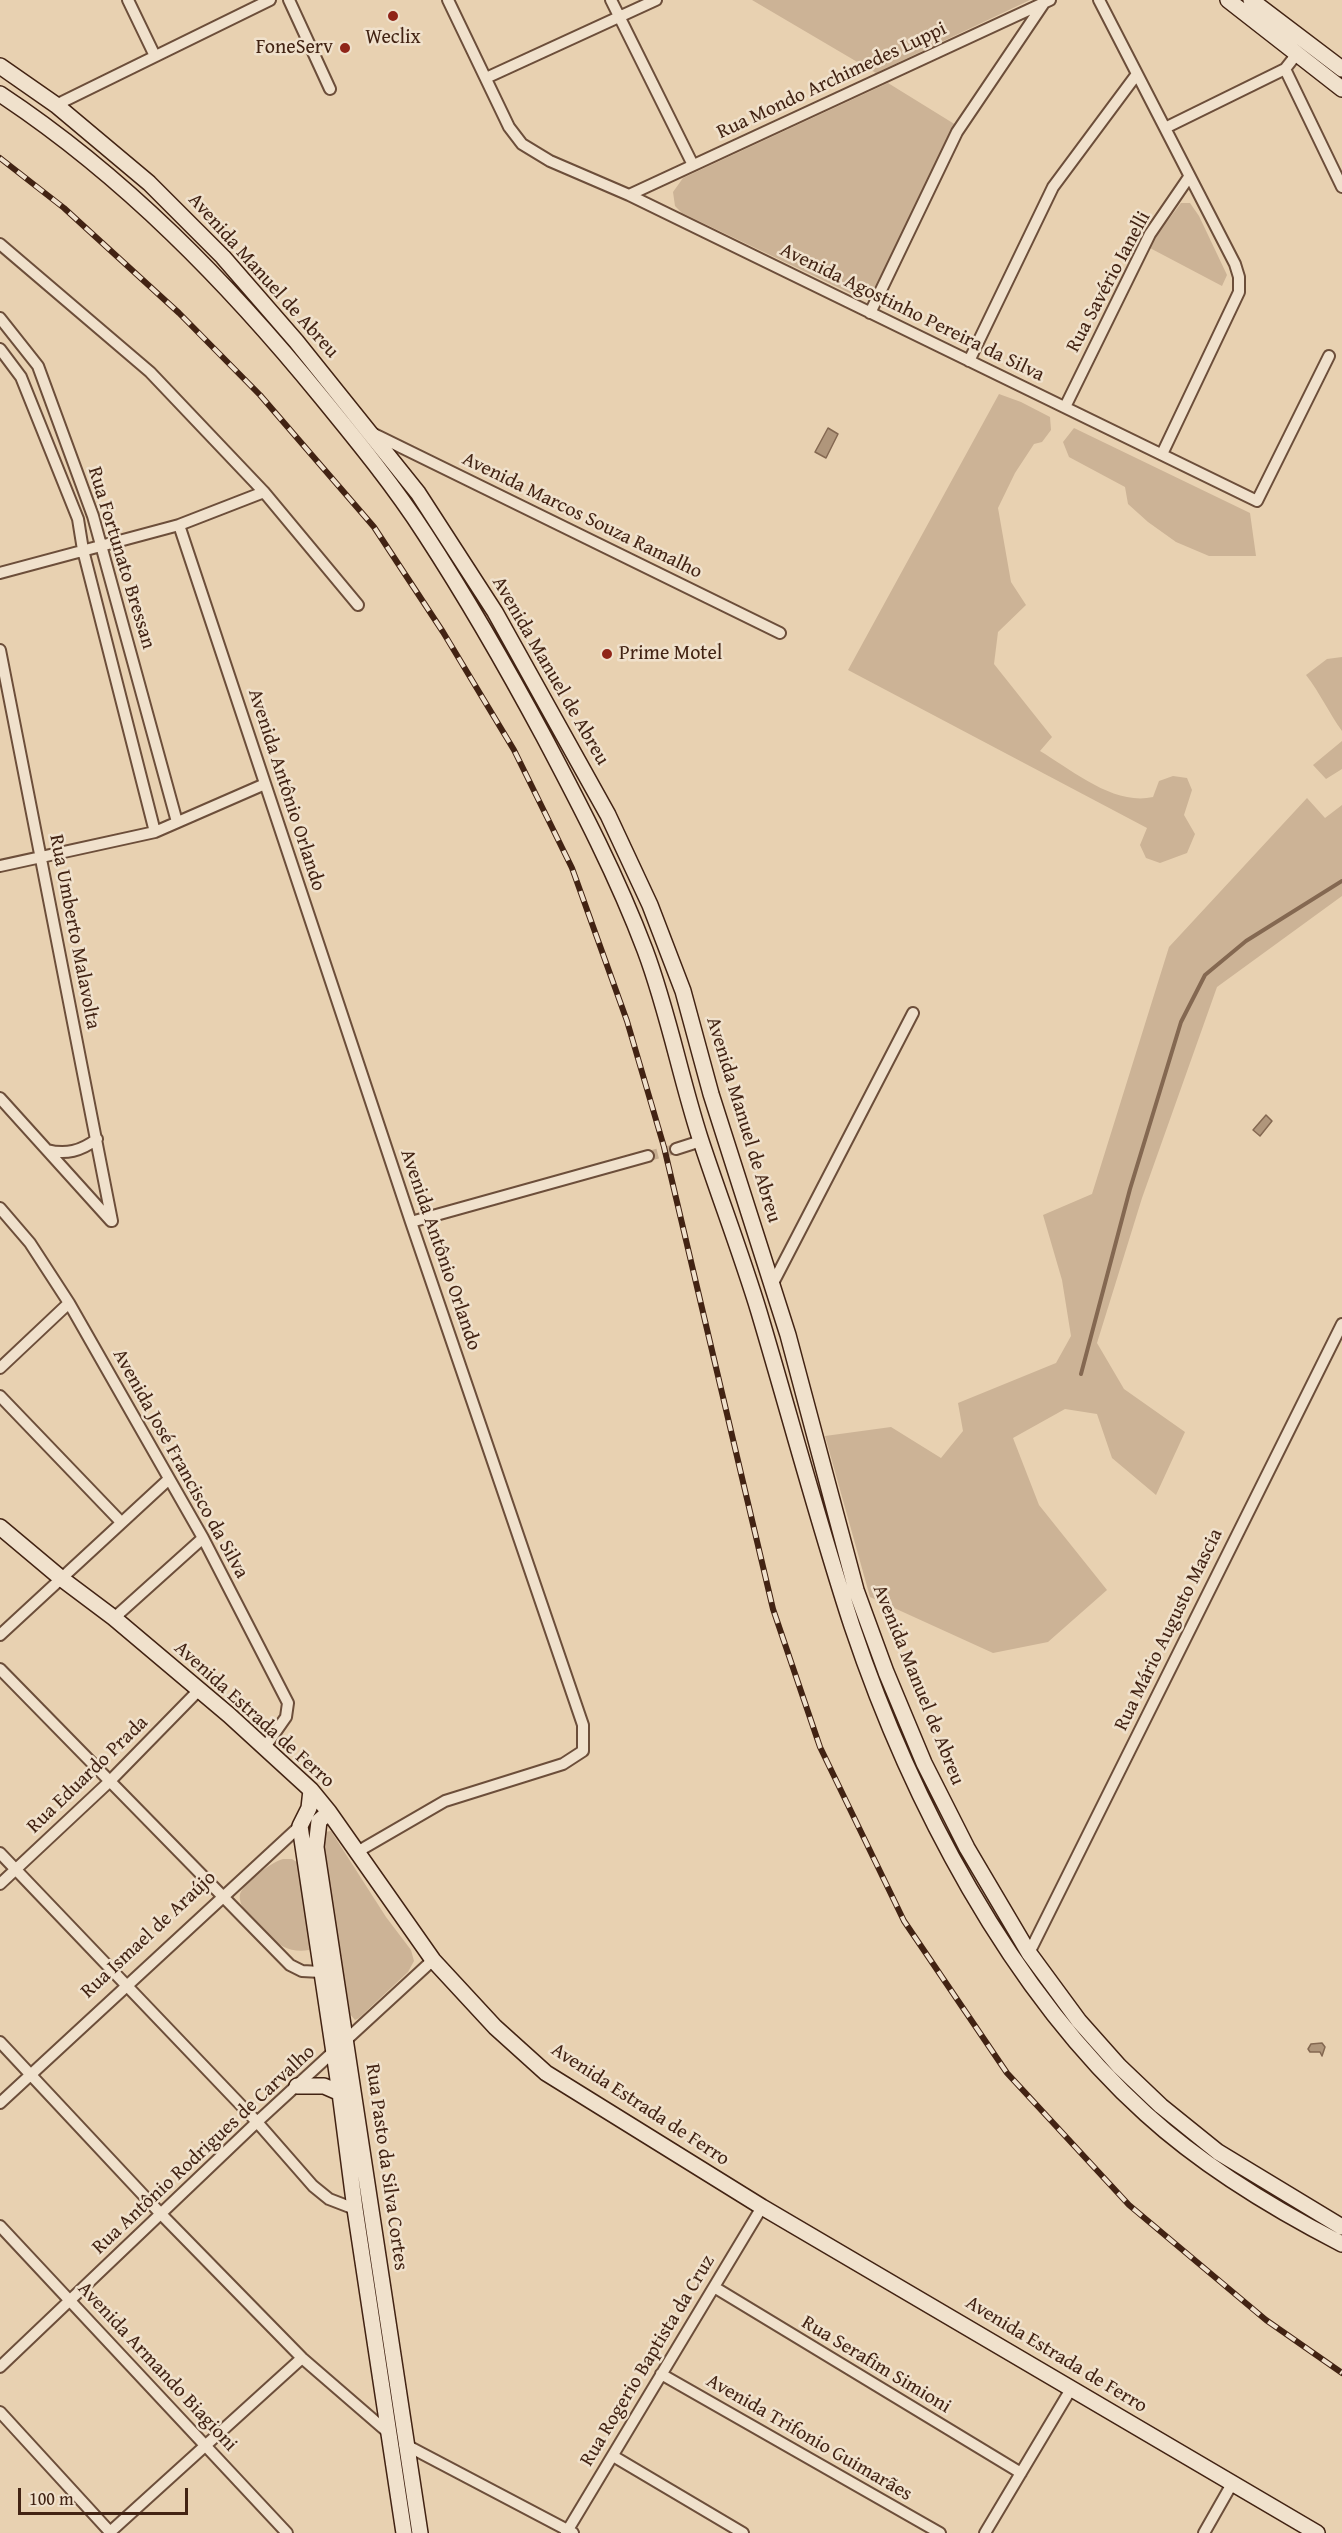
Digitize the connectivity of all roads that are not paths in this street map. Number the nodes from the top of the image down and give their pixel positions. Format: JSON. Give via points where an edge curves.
{"nodes":[{"id":1,"x":128,"y":0,"type":"edge"},
{"id":2,"x":270,"y":0,"type":"edge"},
{"id":3,"x":289,"y":0,"type":"edge"},
{"id":4,"x":448,"y":0,"type":"edge"},
{"id":5,"x":611,"y":0,"type":"edge"},
{"id":6,"x":656,"y":0,"type":"edge"},
{"id":7,"x":1099,"y":0,"type":"edge"},
{"id":8,"x":1228,"y":0,"type":"edge"},
{"id":9,"x":1251,"y":0,"type":"edge"},
{"id":10,"x":1047,"y":2,"type":"edge"},
{"id":11,"x":620,"y":17,"type":"junction"},
{"id":12,"x":1296,"y":55,"type":"junction"},
{"id":13,"x":155,"y":57,"type":"junction"},
{"id":14,"x":0,"y":66,"type":"edge"},
{"id":15,"x":1285,"y":69,"type":"junction"},
{"id":16,"x":1342,"y":69,"type":"edge"},
{"id":17,"x":1137,"y":74,"type":"junction"},
{"id":18,"x":486,"y":78,"type":"junction"},
{"id":19,"x":330,"y":89,"type":"dead end"},
{"id":20,"x":1342,"y":89,"type":"edge"},
{"id":21,"x":0,"y":94,"type":"edge"},
{"id":22,"x":56,"y":105,"type":"junction"},
{"id":23,"x":1165,"y":128,"type":"junction"},
{"id":24,"x":693,"y":165,"type":"junction"},
{"id":25,"x":1189,"y":177,"type":"junction"},
{"id":26,"x":1342,"y":187,"type":"edge"},
{"id":27,"x":628,"y":195,"type":"junction"},
{"id":28,"x":0,"y":244,"type":"edge"},
{"id":29,"x":870,"y":313,"type":"junction"},
{"id":30,"x":0,"y":318,"type":"edge"},
{"id":31,"x":0,"y":349,"type":"edge"},
{"id":32,"x":1329,"y":356,"type":"dead end"},
{"id":33,"x":969,"y":361,"type":"junction"},
{"id":34,"x":1065,"y":407,"type":"junction"},
{"id":35,"x":369,"y":432,"type":"junction"},
{"id":36,"x":1161,"y":454,"type":"junction"},
{"id":37,"x":264,"y":492,"type":"junction"},
{"id":38,"x":179,"y":525,"type":"junction"},
{"id":39,"x":101,"y":544,"type":"junction"},
{"id":40,"x":83,"y":550,"type":"junction"},
{"id":41,"x":0,"y":573,"type":"edge"},
{"id":42,"x":358,"y":605,"type":"dead end"},
{"id":43,"x":780,"y":633,"type":"dead end"},
{"id":44,"x":0,"y":650,"type":"edge"},
{"id":45,"x":265,"y":784,"type":"junction"},
{"id":46,"x":177,"y":822,"type":"junction"},
{"id":47,"x":155,"y":832,"type":"junction"},
{"id":48,"x":41,"y":858,"type":"junction"},
{"id":49,"x":0,"y":866,"type":"edge"},
{"id":50,"x":913,"y":1013,"type":"dead end"},
{"id":51,"x":0,"y":1098,"type":"edge"},
{"id":52,"x":97,"y":1138,"type":"junction"},
{"id":53,"x":701,"y":1141,"type":"junction"},
{"id":54,"x":676,"y":1149,"type":"tunnel mouth"},
{"id":55,"x":47,"y":1150,"type":"junction"},
{"id":56,"x":648,"y":1156,"type":"tunnel mouth"},
{"id":57,"x":2,"y":1215,"type":"edge"},
{"id":58,"x":411,"y":1221,"type":"junction"},
{"id":59,"x":772,"y":1285,"type":"junction"},
{"id":60,"x":69,"y":1303,"type":"junction"},
{"id":61,"x":1342,"y":1324,"type":"edge"},
{"id":62,"x":0,"y":1368,"type":"edge"},
{"id":63,"x":0,"y":1396,"type":"edge"},
{"id":64,"x":169,"y":1479,"type":"junction"},
{"id":65,"x":121,"y":1522,"type":"junction"},
{"id":66,"x":0,"y":1527,"type":"edge"},
{"id":67,"x":202,"y":1539,"type":"junction"},
{"id":68,"x":62,"y":1579,"type":"junction"},
{"id":69,"x":114,"y":1618,"type":"junction"},
{"id":70,"x":0,"y":1635,"type":"edge"},
{"id":71,"x":0,"y":1668,"type":"edge"},
{"id":72,"x":199,"y":1690,"type":"junction"},
{"id":73,"x":265,"y":1747,"type":"junction"},
{"id":74,"x":109,"y":1782,"type":"junction"},
{"id":75,"x":310,"y":1790,"type":"junction"},
{"id":76,"x":329,"y":1812,"type":"junction"},
{"id":77,"x":300,"y":1826,"type":"junction"},
{"id":78,"x":357,"y":1852,"type":"junction"},
{"id":79,"x":0,"y":1853,"type":"edge"},
{"id":80,"x":16,"y":1869,"type":"junction"},
{"id":81,"x":0,"y":1884,"type":"edge"},
{"id":82,"x":222,"y":1896,"type":"junction"},
{"id":83,"x":1029,"y":1953,"type":"junction"},
{"id":84,"x":433,"y":1960,"type":"junction"},
{"id":85,"x":321,"y":1972,"type":"junction"},
{"id":86,"x":126,"y":1984,"type":"junction"},
{"id":87,"x":347,"y":2041,"type":"junction"},
{"id":88,"x":0,"y":2042,"type":"edge"},
{"id":89,"x":334,"y":2052,"type":"junction"},
{"id":90,"x":29,"y":2075,"type":"junction"},
{"id":91,"x":297,"y":2086,"type":"junction"},
{"id":92,"x":340,"y":2093,"type":"junction"},
{"id":93,"x":0,"y":2103,"type":"edge"},
{"id":94,"x":257,"y":2122,"type":"junction"},
{"id":95,"x":762,"y":2207,"type":"junction"},
{"id":96,"x":355,"y":2209,"type":"junction"},
{"id":97,"x":161,"y":2214,"type":"junction"},
{"id":98,"x":0,"y":2226,"type":"edge"},
{"id":99,"x":1342,"y":2227,"type":"edge"},
{"id":100,"x":1342,"y":2244,"type":"edge"},
{"id":101,"x":714,"y":2287,"type":"junction"},
{"id":102,"x":70,"y":2302,"type":"junction"},
{"id":103,"x":302,"y":2358,"type":"junction"},
{"id":104,"x":0,"y":2367,"type":"edge"},
{"id":105,"x":662,"y":2374,"type":"junction"},
{"id":106,"x":1071,"y":2389,"type":"junction"},
{"id":107,"x":0,"y":2412,"type":"edge"},
{"id":108,"x":388,"y":2433,"type":"junction"},
{"id":109,"x":406,"y":2444,"type":"junction"},
{"id":110,"x":206,"y":2446,"type":"junction"},
{"id":111,"x":612,"y":2456,"type":"junction"},
{"id":112,"x":1021,"y":2473,"type":"junction"},
{"id":113,"x":1233,"y":2482,"type":"junction"},
{"id":114,"x":569,"y":2532,"type":"edge"},
{"id":115,"x":109,"y":2533,"type":"edge"},
{"id":116,"x":287,"y":2533,"type":"edge"},
{"id":117,"x":404,"y":2533,"type":"edge"},
{"id":118,"x":420,"y":2533,"type":"edge"},
{"id":119,"x":743,"y":2533,"type":"edge"},
{"id":120,"x":940,"y":2533,"type":"edge"},
{"id":121,"x":985,"y":2533,"type":"edge"},
{"id":122,"x":1204,"y":2533,"type":"edge"},
{"id":123,"x":1317,"y":2533,"type":"edge"}],
"edges":[{"from":1,"to":13,"type":"street"},
{"from":2,"to":13,"type":"street"},
{"from":3,"to":19,"type":"street"},
{"from":4,"to":18,"type":"street","name":"Avenida Agostinho Pereira da Silva"},
{"from":5,"to":11,"type":"street"},
{"from":6,"to":11,"type":"street"},
{"from":7,"to":17,"type":"street"},
{"from":8,"to":12,"type":"main road"},
{"from":9,"to":16,"type":"main road"},
{"from":10,"to":24,"type":"street","name":"Rua Mondo Archimedes Luppi"},
{"from":10,"to":29,"type":"street","via":[[957,132]]},
{"from":11,"to":18,"type":"street"},
{"from":11,"to":24,"type":"street"},
{"from":12,"to":15,"type":"street"},
{"from":12,"to":20,"type":"main road"},
{"from":13,"to":22,"type":"street"},
{"from":14,"to":22,"type":"main road","name":"Avenida Manuel de Abreu"},
{"from":15,"to":23,"type":"street"},
{"from":15,"to":26,"type":"street"},
{"from":17,"to":23,"type":"street"},
{"from":17,"to":33,"type":"street","via":[[1053,187]]},
{"from":18,"to":27,"type":"street","name":"Avenida Agostinho Pereira da Silva","via":[[509,127],[522,144],[550,161]]},
{"from":21,"to":53,"type":"main road","name":"Avenida Manuel de Abreu","via":[[78,151],[222,281],[292,361],[422,529],[499,654],[618,885],[647,955]]},
{"from":22,"to":35,"type":"main road","name":"Avenida Manuel de Abreu","via":[[149,183],[223,257]]},
{"from":23,"to":25,"type":"street"},
{"from":24,"to":27,"type":"street","name":"Rua Mondo Archimedes Luppi"},
{"from":25,"to":34,"type":"street","name":"Rua Savério Ianelli","via":[[1150,234]]},
{"from":25,"to":36,"type":"street","via":[[1235,264],[1239,292]]},
{"from":27,"to":29,"type":"street","name":"Avenida Agostinho Pereira da Silva"},
{"from":28,"to":37,"type":"street","via":[[150,372]]},
{"from":29,"to":33,"type":"street","name":"Avenida Agostinho Pereira da Silva"},
{"from":30,"to":39,"type":"street","name":"Rua Fortunato Bressan","via":[[38,366]]},
{"from":31,"to":40,"type":"street","name":"Rua Fortunato Bressan","via":[[21,377],[78,519]]},
{"from":32,"to":36,"type":"street","name":"Avenida Agostinho Pereira da Silva","via":[[1257,501]]},
{"from":33,"to":34,"type":"street","name":"Avenida Agostinho Pereira da Silva"},
{"from":34,"to":36,"type":"street","name":"Avenida Agostinho Pereira da Silva"},
{"from":35,"to":43,"type":"street","name":"Avenida Marcos Souza Ramalho"},
{"from":35,"to":59,"type":"main road","name":"Avenida Manuel de Abreu","via":[[418,493],[495,612],[608,815],[683,991],[711,1094]]},
{"from":37,"to":38,"type":"street"},
{"from":37,"to":42,"type":"street"},
{"from":38,"to":39,"type":"street"},
{"from":38,"to":45,"type":"street","name":"Avenida Antônio Orlando"},
{"from":39,"to":40,"type":"street"},
{"from":39,"to":46,"type":"street","name":"Rua Fortunato Bressan"},
{"from":40,"to":41,"type":"street"},
{"from":40,"to":47,"type":"street","name":"Rua Fortunato Bressan"},
{"from":44,"to":48,"type":"street","name":"Rua Umberto Malavolta"},
{"from":45,"to":46,"type":"street"},
{"from":45,"to":58,"type":"street","name":"Avenida Antônio Orlando"},
{"from":46,"to":47,"type":"street"},
{"from":47,"to":48,"type":"street"},
{"from":48,"to":49,"type":"street"},
{"from":48,"to":52,"type":"street","name":"Rua Umberto Malavolta"},
{"from":50,"to":59,"type":"street"},
{"from":51,"to":55,"type":"street"},
{"from":52,"to":55,"type":"street","via":[[79,1150]]},
{"from":52,"to":55,"type":"street","name":"Rua Umberto Malavolta","via":[[112,1221]]},
{"from":53,"to":54,"type":"street"},
{"from":53,"to":100,"type":"main road","name":"Avenida Manuel de Abreu","via":[[758,1307],[854,1632],[916,1784],[967,1882],[1052,2013],[1094,2063],[1148,2116],[1212,2166]]},
{"from":56,"to":58,"type":"street"},
{"from":57,"to":60,"type":"street","name":"Avenida José Francisco da Silva","via":[[30,1243]]},
{"from":58,"to":78,"type":"street","name":"Avenida Antônio Orlando","via":[[584,1725],[583,1751],[563,1764],[445,1801]]},
{"from":59,"to":83,"type":"main road","name":"Avenida Manuel de Abreu","via":[[856,1590],[886,1672],[924,1763]]},
{"from":60,"to":62,"type":"street"},
{"from":60,"to":64,"type":"street","name":"Avenida José Francisco da Silva"},
{"from":61,"to":83,"type":"street","name":"Rua Mário Augusto Mascia"},
{"from":63,"to":65,"type":"street"},
{"from":64,"to":65,"type":"street"},
{"from":64,"to":67,"type":"street","name":"Avenida José Francisco da Silva"},
{"from":65,"to":68,"type":"street"},
{"from":66,"to":68,"type":"main road","name":"Avenida Estrada de Ferro"},
{"from":67,"to":69,"type":"street"},
{"from":67,"to":73,"type":"street","name":"Avenida José Francisco da Silva","via":[[288,1703],[286,1717]]},
{"from":68,"to":69,"type":"main road","name":"Avenida Estrada de Ferro"},
{"from":68,"to":70,"type":"street"},
{"from":69,"to":72,"type":"main road","name":"Avenida Estrada de Ferro"},
{"from":71,"to":74,"type":"street"},
{"from":72,"to":73,"type":"main road","name":"Avenida Estrada de Ferro"},
{"from":72,"to":74,"type":"street","name":"Rua Eduardo Prada"},
{"from":73,"to":75,"type":"main road","name":"Avenida Estrada de Ferro"},
{"from":74,"to":80,"type":"street","name":"Rua Eduardo Prada"},
{"from":74,"to":82,"type":"street"},
{"from":75,"to":76,"type":"main road","name":"Avenida Estrada de Ferro"},
{"from":75,"to":77,"type":"main road","name":"Rua Ismael de Araújo","via":[[309,1808]]},
{"from":76,"to":78,"type":"main road","name":"Avenida Estrada de Ferro"},
{"from":76,"to":87,"type":"main road","name":"Rua Pasto da Silva Cortes","via":[[319,1821],[316,1847]]},
{"from":77,"to":82,"type":"street","name":"Rua Ismael de Araújo"},
{"from":77,"to":85,"type":"main road","name":"Rua Pasto da Silva Cortes"},
{"from":78,"to":84,"type":"main road","name":"Avenida Estrada de Ferro"},
{"from":79,"to":80,"type":"street"},
{"from":80,"to":81,"type":"street","name":"Rua Eduardo Prada"},
{"from":80,"to":86,"type":"street"},
{"from":82,"to":85,"type":"street","via":[[290,1965],[302,1971]]},
{"from":82,"to":86,"type":"street","name":"Rua Ismael de Araújo"},
{"from":83,"to":99,"type":"main road","name":"Avenida Manuel de Abreu","via":[[1079,2021],[1161,2106],[1218,2152]]},
{"from":84,"to":87,"type":"street","name":"Rua Antônio Rodrigues de Carvalho"},
{"from":84,"to":95,"type":"main road","name":"Avenida Estrada de Ferro","via":[[495,2028],[546,2073]]},
{"from":85,"to":89,"type":"main road","name":"Rua Pasto da Silva Cortes"},
{"from":86,"to":90,"type":"street","name":"Rua Ismael de Araújo"},
{"from":86,"to":94,"type":"street"},
{"from":87,"to":89,"type":"street","name":"Rua Antônio Rodrigues de Carvalho"},
{"from":87,"to":109,"type":"main road","name":"Rua Pasto da Silva Cortes"},
{"from":88,"to":90,"type":"street"},
{"from":89,"to":91,"type":"street","name":"Rua Antônio Rodrigues de Carvalho"},
{"from":89,"to":92,"type":"main road","name":"Rua Pasto da Silva Cortes"},
{"from":90,"to":93,"type":"street","name":"Rua Ismael de Araújo"},
{"from":90,"to":97,"type":"street"},
{"from":91,"to":92,"type":"main road","via":[[324,2086]]},
{"from":91,"to":94,"type":"street","name":"Rua Antônio Rodrigues de Carvalho"},
{"from":92,"to":96,"type":"main road","name":"Rua Pasto da Silva Cortes"},
{"from":94,"to":96,"type":"street","via":[[322,2194]]},
{"from":94,"to":97,"type":"street","name":"Rua Antônio Rodrigues de Carvalho"},
{"from":95,"to":101,"type":"street","name":"Rua Rogerio Baptista da Cruz"},
{"from":95,"to":106,"type":"main road","name":"Avenida Estrada de Ferro"},
{"from":96,"to":108,"type":"main road","name":"Rua Pasto da Silva Cortes"},
{"from":97,"to":102,"type":"street","name":"Rua Antônio Rodrigues de Carvalho"},
{"from":97,"to":103,"type":"street"},
{"from":98,"to":102,"type":"street","name":"Avenida Armando Biagioni"},
{"from":101,"to":105,"type":"street","name":"Rua Rogerio Baptista da Cruz"},
{"from":101,"to":112,"type":"street","name":"Rua Serafim Simioni"},
{"from":102,"to":104,"type":"street","name":"Rua Antônio Rodrigues de Carvalho"},
{"from":102,"to":110,"type":"street","name":"Avenida Armando Biagioni"},
{"from":103,"to":108,"type":"street"},
{"from":103,"to":110,"type":"street"},
{"from":105,"to":111,"type":"street","name":"Rua Rogerio Baptista da Cruz"},
{"from":105,"to":120,"type":"street","name":"Avenida Trifonio Guimarães"},
{"from":106,"to":112,"type":"street"},
{"from":106,"to":113,"type":"main road","name":"Avenida Estrada de Ferro"},
{"from":107,"to":115,"type":"street"},
{"from":108,"to":109,"type":"street"},
{"from":108,"to":117,"type":"main road","name":"Rua Pasto da Silva Cortes"},
{"from":109,"to":114,"type":"street"},
{"from":109,"to":118,"type":"main road","name":"Rua Pasto da Silva Cortes"},
{"from":110,"to":115,"type":"street"},
{"from":110,"to":116,"type":"street","name":"Avenida Armando Biagioni"},
{"from":111,"to":114,"type":"street","name":"Rua Rogerio Baptista da Cruz"},
{"from":111,"to":119,"type":"street"},
{"from":112,"to":121,"type":"street"},
{"from":113,"to":122,"type":"street"},
{"from":113,"to":123,"type":"main road","name":"Avenida Estrada de Ferro"}]}
